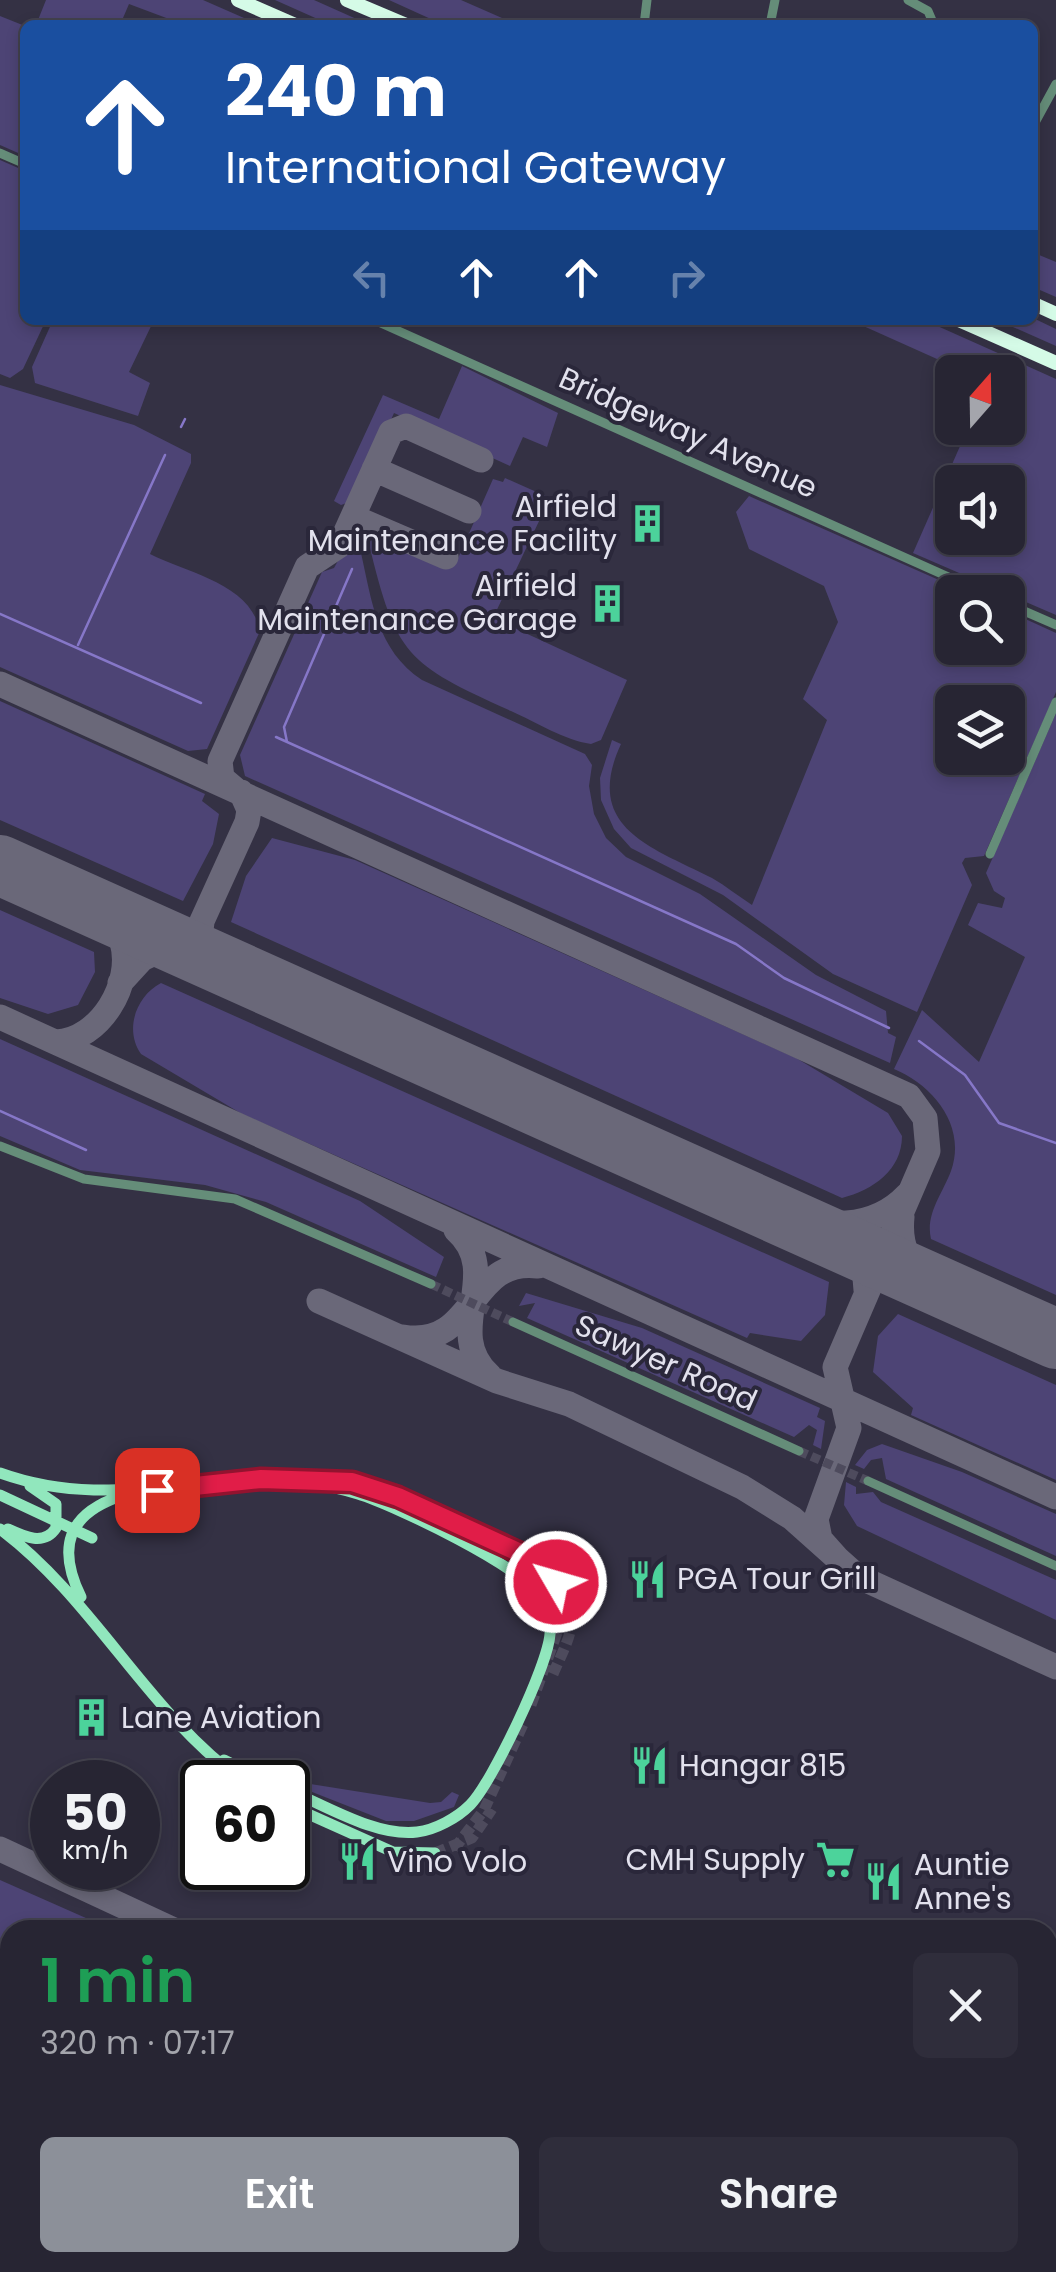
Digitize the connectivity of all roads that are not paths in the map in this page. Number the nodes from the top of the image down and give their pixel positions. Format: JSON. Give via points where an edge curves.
{"nodes":[{"id":1,"x":238,"y":0,"type":"edge"},
{"id":2,"x":350,"y":0,"type":"edge"},
{"id":3,"x":908,"y":0,"type":"edge"},
{"id":4,"x":284,"y":20,"type":"edge"},
{"id":5,"x":394,"y":20,"type":"edge"},
{"id":6,"x":932,"y":20,"type":"edge"},
{"id":7,"x":1056,"y":84,"type":"edge"},
{"id":8,"x":1038,"y":117,"type":"edge"},
{"id":9,"x":385,"y":325,"type":"edge"},
{"id":10,"x":971,"y":325,"type":"edge"},
{"id":11,"x":1056,"y":363,"type":"edge"},
{"id":12,"x":944,"y":575,"type":"edge"},
{"id":13,"x":1025,"y":611,"type":"edge"},
{"id":14,"x":1056,"y":625,"type":"edge"},
{"id":15,"x":1056,"y":702,"type":"edge"},
{"id":16,"x":990,"y":854,"type":"dead end"},
{"id":17,"x":0,"y":1146,"type":"edge"},
{"id":18,"x":431,"y":1284,"type":"tunnel mouth"},
{"id":19,"x":513,"y":1322,"type":"tunnel mouth"},
{"id":20,"x":799,"y":1450,"type":"tunnel mouth"},
{"id":21,"x":0,"y":1473,"type":"edge"},
{"id":22,"x":16,"y":1479,"type":"junction"},
{"id":23,"x":261,"y":1479,"type":"junction"},
{"id":24,"x":868,"y":1482,"type":"tunnel mouth"},
{"id":25,"x":140,"y":1492,"type":"junction"},
{"id":26,"x":0,"y":1495,"type":"edge"},
{"id":27,"x":0,"y":1526,"type":"edge"},
{"id":28,"x":92,"y":1538,"type":"dead end"},
{"id":29,"x":1056,"y":1566,"type":"edge"},
{"id":30,"x":556,"y":1582,"type":"tunnel mouth"},
{"id":31,"x":90,"y":1614,"type":"junction"},
{"id":32,"x":189,"y":1733,"type":"junction"},
{"id":33,"x":219,"y":1760,"type":"edge"},
{"id":34,"x":226,"y":1760,"type":"edge"},
{"id":35,"x":310,"y":1798,"type":"edge"},
{"id":36,"x":310,"y":1815,"type":"edge"},
{"id":37,"x":435,"y":1853,"type":"tunnel mouth"}],
"edges":[{"from":1,"to":4,"type":"highway"},
{"from":2,"to":5,"type":"highway"},
{"from":3,"to":6,"type":"street"},
{"from":7,"to":8,"type":"street"},
{"from":9,"to":12,"type":"street","name":"Bridgeway Avenue"},
{"from":10,"to":11,"type":"highway"},
{"from":13,"to":14,"type":"street"},
{"from":15,"to":16,"type":"street"},
{"from":17,"to":18,"type":"street","via":[[84,1180],[235,1199]]},
{"from":19,"to":20,"type":"street","name":"Sawyer Road"},
{"from":21,"to":22,"type":"main road"},
{"from":22,"to":25,"type":"main road","via":[[89,1492]]},
{"from":22,"to":27,"type":"main road","via":[[54,1501],[58,1526],[38,1539]]},
{"from":23,"to":25,"type":"main road"},
{"from":23,"to":30,"type":"main road","via":[[335,1479],[387,1493],[526,1556]]},
{"from":23,"to":35,"type":"main road","via":[[318,1484],[385,1504],[522,1576],[545,1606],[550,1640],[532,1687],[467,1809],[426,1830],[401,1832]]},
{"from":24,"to":29,"type":"street"},
{"from":25,"to":31,"type":"main road","via":[[92,1508],[72,1533],[70,1572]]},
{"from":26,"to":28,"type":"main road"},
{"from":27,"to":31,"type":"main road"},
{"from":31,"to":32,"type":"main road"},
{"from":32,"to":33,"type":"main road"},
{"from":32,"to":34,"type":"main road"},
{"from":36,"to":37,"type":"main road","via":[[393,1852]]}]}
